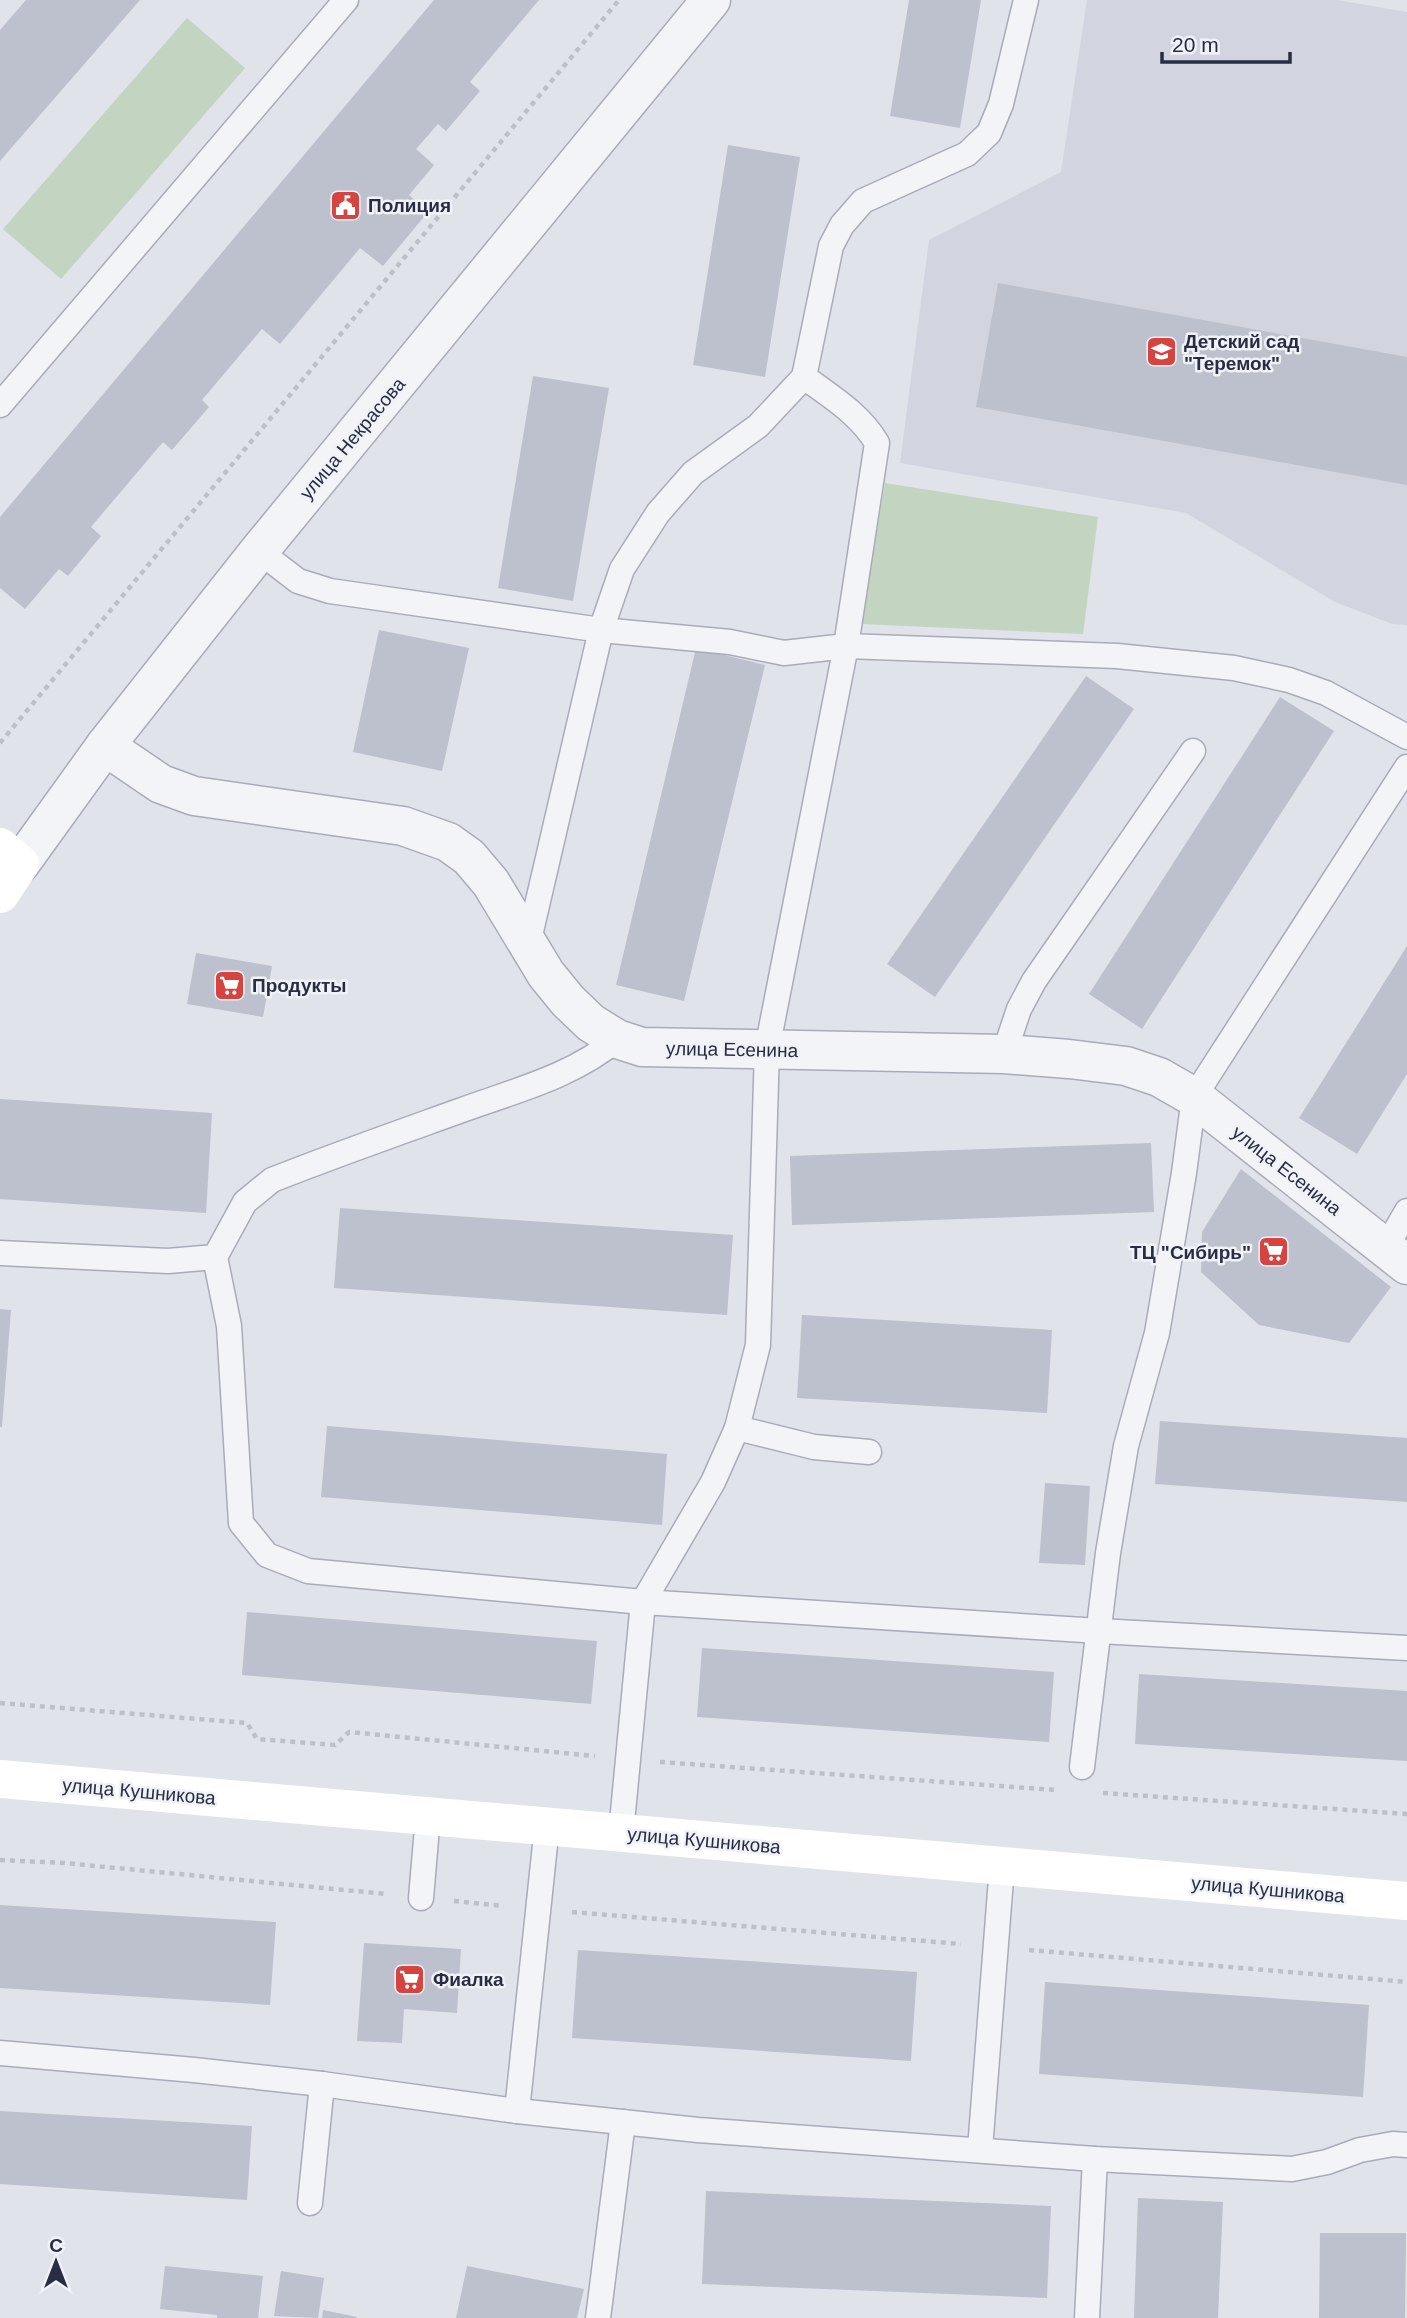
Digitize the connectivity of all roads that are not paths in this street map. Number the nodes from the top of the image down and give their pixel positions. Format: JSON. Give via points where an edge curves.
{"nodes":[{"id":1,"x":346,"y":0,"type":"edge"},
{"id":2,"x":711,"y":0,"type":"edge"},
{"id":3,"x":1026,"y":0,"type":"edge"},
{"id":4,"x":804,"y":377,"type":"junction"},
{"id":5,"x":0,"y":405,"type":"edge"},
{"id":6,"x":260,"y":551,"type":"junction"},
{"id":7,"x":601,"y":630,"type":"junction"},
{"id":8,"x":846,"y":646,"type":"junction"},
{"id":9,"x":1407,"y":737,"type":"edge"},
{"id":10,"x":105,"y":746,"type":"junction"},
{"id":11,"x":1193,"y":751,"type":"dead end"},
{"id":12,"x":1407,"y":767,"type":"edge"},
{"id":13,"x":7,"y":868,"type":"edge"},
{"id":14,"x":528,"y":944,"type":"junction"},
{"id":15,"x":617,"y":1040,"type":"junction"},
{"id":16,"x":767,"y":1049,"type":"junction"},
{"id":17,"x":1003,"y":1055,"type":"junction"},
{"id":18,"x":1194,"y":1097,"type":"junction"},
{"id":19,"x":1407,"y":1211,"type":"edge"},
{"id":20,"x":0,"y":1253,"type":"edge"},
{"id":21,"x":215,"y":1257,"type":"junction"},
{"id":22,"x":1396,"y":1257,"type":"edge"},
{"id":23,"x":737,"y":1428,"type":"junction"},
{"id":24,"x":869,"y":1452,"type":"dead end"},
{"id":25,"x":643,"y":1602,"type":"junction"},
{"id":26,"x":1099,"y":1631,"type":"junction"},
{"id":27,"x":1407,"y":1648,"type":"edge"},
{"id":28,"x":1082,"y":1767,"type":"dead end"},
{"id":29,"x":0,"y":1779,"type":"edge"},
{"id":30,"x":428,"y":1816,"type":"junction"},
{"id":31,"x":547,"y":1826,"type":"junction"},
{"id":32,"x":621,"y":1833,"type":"junction"},
{"id":33,"x":1002,"y":1866,"type":"junction"},
{"id":34,"x":421,"y":1898,"type":"road end"},
{"id":35,"x":1407,"y":1901,"type":"edge"},
{"id":36,"x":0,"y":2053,"type":"edge"},
{"id":37,"x":321,"y":2084,"type":"junction"},
{"id":38,"x":517,"y":2111,"type":"junction"},
{"id":39,"x":622,"y":2122,"type":"junction"},
{"id":40,"x":1407,"y":2145,"type":"edge"},
{"id":41,"x":980,"y":2149,"type":"junction"},
{"id":42,"x":1095,"y":2160,"type":"junction"},
{"id":43,"x":310,"y":2203,"type":"dead end"},
{"id":44,"x":598,"y":2318,"type":"edge"},
{"id":45,"x":1087,"y":2318,"type":"edge"}],
"edges":[{"from":1,"to":5,"type":"lane"},
{"from":2,"to":6,"type":"street","name":"улица Некрасова"},
{"from":3,"to":4,"type":"lane","via":[[1001,104],[989,133],[967,154],[863,201],[842,225],[831,246]]},
{"from":4,"to":7,"type":"lane","via":[[758,426],[693,473],[658,513],[622,569]]},
{"from":4,"to":8,"type":"lane","via":[[849,410],[877,443]]},
{"from":6,"to":7,"type":"lane","via":[[298,581],[330,591]]},
{"from":6,"to":10,"type":"street","name":"улица Некрасова"},
{"from":7,"to":8,"type":"lane","via":[[730,642],[784,653]]},
{"from":7,"to":14,"type":"lane"},
{"from":8,"to":9,"type":"lane","via":[[1117,656],[1234,668],[1326,693]]},
{"from":8,"to":16,"type":"lane"},
{"from":10,"to":13,"type":"street","name":"улица Некрасова"},
{"from":10,"to":14,"type":"street","name":"улица Есенина","via":[[161,784],[194,796],[403,826],[448,842],[491,883]]},
{"from":11,"to":17,"type":"lane","via":[[1034,981]]},
{"from":12,"to":18,"type":"lane"},
{"from":14,"to":15,"type":"street","name":"улица Есенина","via":[[568,1002]]},
{"from":15,"to":16,"type":"street","name":"улица Есенина","via":[[642,1047]]},
{"from":15,"to":21,"type":"lane","via":[[577,1066],[511,1093],[272,1180],[245,1202]]},
{"from":16,"to":17,"type":"street","name":"улица Есенина"},
{"from":16,"to":23,"type":"lane","via":[[758,1345]]},
{"from":17,"to":18,"type":"street","name":"улица Есенина","via":[[1126,1066],[1159,1077]]},
{"from":18,"to":22,"type":"street","name":"улица Есенина"},
{"from":18,"to":26,"type":"lane","via":[[1157,1333],[1126,1446]]},
{"from":19,"to":22,"type":"lane"},
{"from":20,"to":21,"type":"lane","via":[[168,1261]]},
{"from":21,"to":25,"type":"lane","via":[[229,1326],[242,1523],[267,1555],[308,1571]]},
{"from":23,"to":24,"type":"lane","via":[[814,1447]]},
{"from":23,"to":25,"type":"lane","via":[[713,1482]]},
{"from":25,"to":26,"type":"lane"},
{"from":25,"to":32,"type":"lane"},
{"from":26,"to":27,"type":"lane"},
{"from":26,"to":28,"type":"lane"},
{"from":29,"to":30,"type":"street","name":"улица Кушникова"},
{"from":30,"to":31,"type":"street","name":"улица Кушникова"},
{"from":30,"to":34,"type":"lane"},
{"from":31,"to":32,"type":"street","name":"улица Кушникова"},
{"from":31,"to":38,"type":"lane"},
{"from":32,"to":33,"type":"street","name":"улица Кушникова"},
{"from":33,"to":35,"type":"street","name":"улица Кушникова"},
{"from":33,"to":41,"type":"lane"},
{"from":36,"to":37,"type":"lane"},
{"from":37,"to":38,"type":"lane"},
{"from":37,"to":43,"type":"lane"},
{"from":38,"to":39,"type":"lane"},
{"from":39,"to":41,"type":"lane"},
{"from":39,"to":44,"type":"lane"},
{"from":40,"to":42,"type":"lane","via":[[1360,2150],[1292,2169]]},
{"from":41,"to":42,"type":"lane"},
{"from":42,"to":45,"type":"lane"}]}
